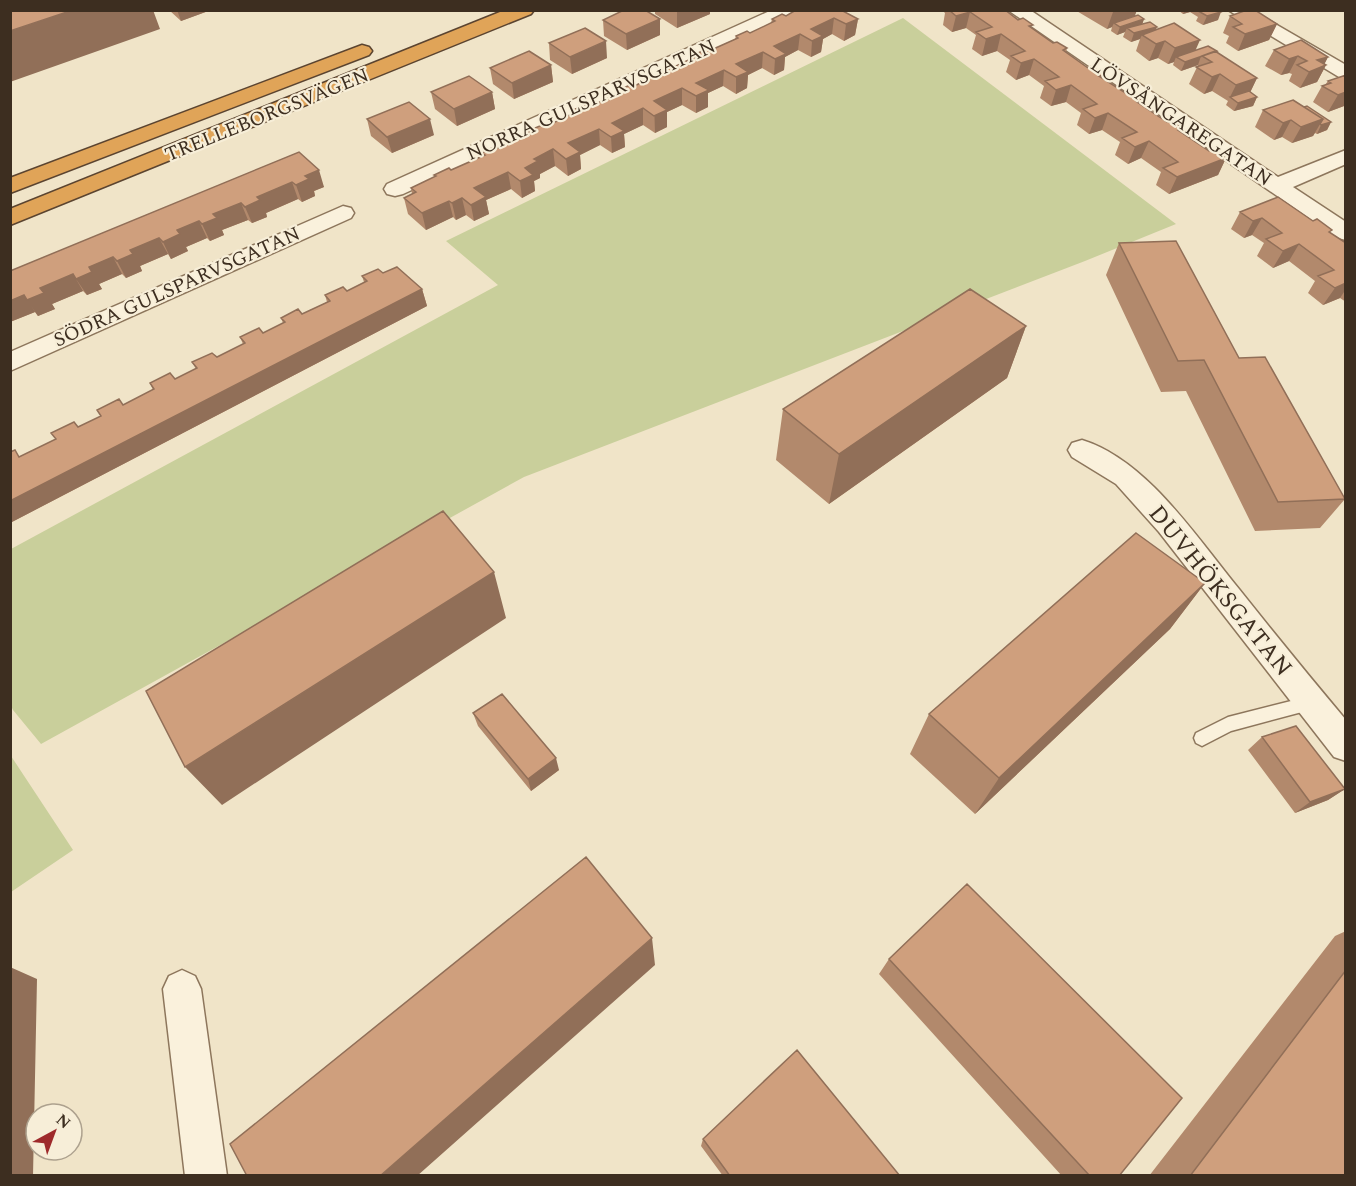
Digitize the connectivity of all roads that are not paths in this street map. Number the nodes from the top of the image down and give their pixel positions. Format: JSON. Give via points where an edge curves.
{"nodes":[{"id":1,"x":524,"y":10,"type":"edge"},
{"id":2,"x":788,"y":10,"type":"edge"},
{"id":3,"x":1017,"y":10,"type":"edge"},
{"id":4,"x":1237,"y":10,"type":"edge"},
{"id":5,"x":376,"y":46,"type":"dead end"},
{"id":6,"x":1346,"y":73,"type":"edge"},
{"id":7,"x":1346,"y":156,"type":"edge"},
{"id":8,"x":10,"y":186,"type":"edge"},
{"id":9,"x":1276,"y":186,"type":"junction"},
{"id":10,"x":395,"y":189,"type":"dead end"},
{"id":11,"x":343,"y":213,"type":"dead end"},
{"id":12,"x":10,"y":218,"type":"edge"},
{"id":13,"x":1346,"y":233,"type":"edge"},
{"id":14,"x":10,"y":362,"type":"edge"},
{"id":15,"x":1082,"y":450,"type":"dead end"},
{"id":16,"x":1311,"y":703,"type":"junction"},
{"id":17,"x":1202,"y":738,"type":"dead end"},
{"id":18,"x":1346,"y":746,"type":"edge"},
{"id":19,"x":182,"y":989,"type":"dead end"},
{"id":20,"x":206,"y":1176,"type":"edge"}],
"edges":[{"from":1,"to":12,"type":"highway","name":"TRELLEBORGSVÄGEN"},
{"from":2,"to":10,"type":"street","name":"NORRA GULSPARVSGATAN"},
{"from":3,"to":9,"type":"street","name":"LÖVSÅNGAREGATAN"},
{"from":4,"to":6,"type":"street"},
{"from":5,"to":8,"type":"highway","name":"TRELLEBORGSVÄGEN"},
{"from":7,"to":9,"type":"street"},
{"from":9,"to":13,"type":"street","name":"LÖVSÅNGAREGATAN"},
{"from":11,"to":14,"type":"street","name":"SÖDRA GULSPARVSGATAN"},
{"from":15,"to":16,"type":"street","name":"DUVHÖKSGATAN","via":[[1126,477],[1169,524]]},
{"from":16,"to":17,"type":"lane","via":[[1228,724]]},
{"from":16,"to":18,"type":"street","name":"DUVHÖKSGATAN"},
{"from":19,"to":20,"type":"street"}]}
